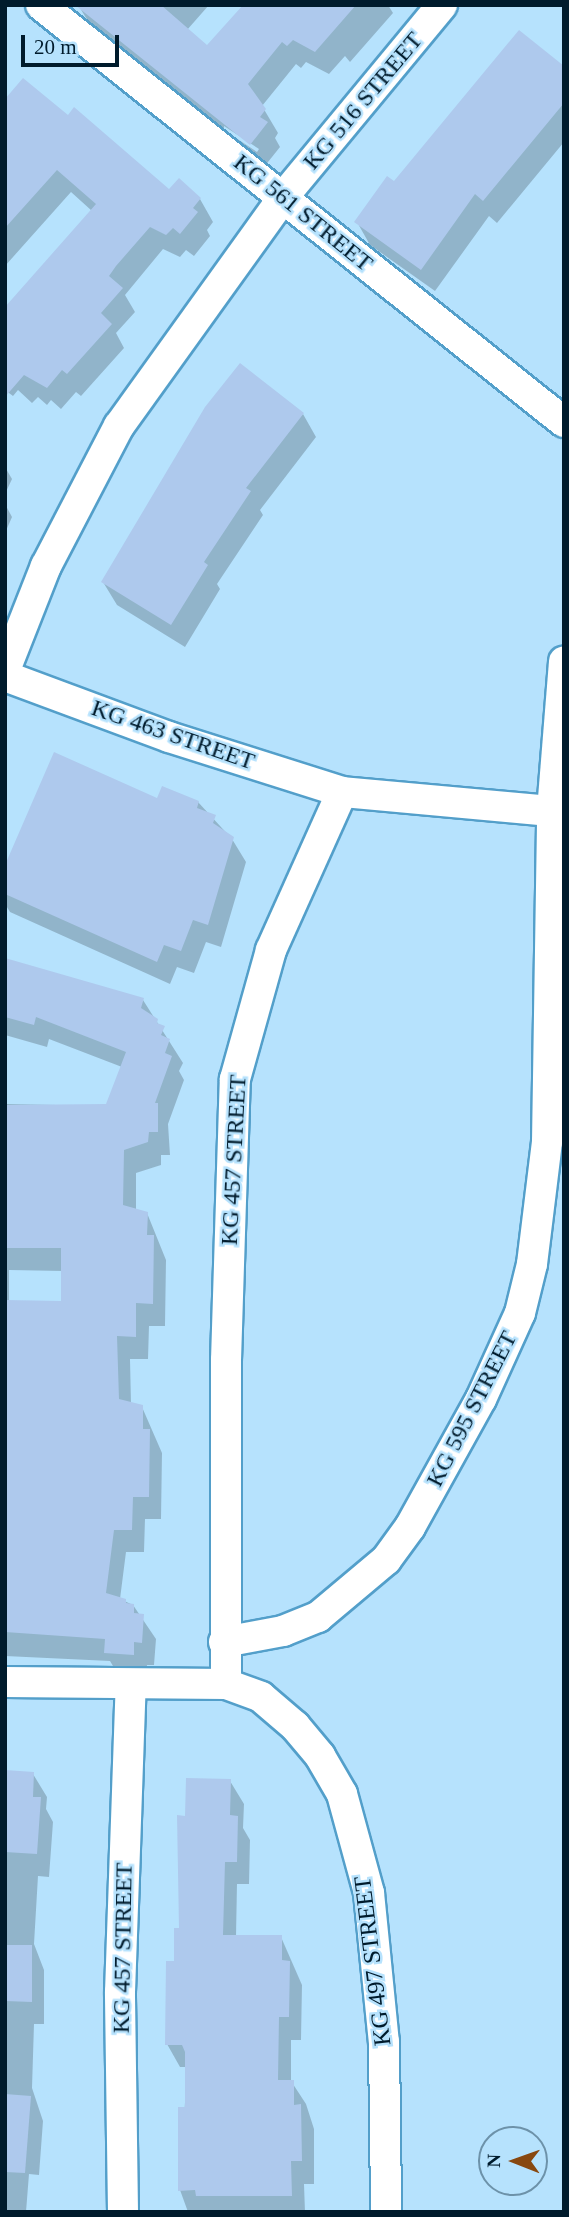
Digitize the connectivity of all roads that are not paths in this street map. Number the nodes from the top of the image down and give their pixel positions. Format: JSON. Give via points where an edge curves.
{"nodes":[{"id":1,"x":41,"y":5,"type":"edge"},
{"id":2,"x":442,"y":5,"type":"edge"},
{"id":3,"x":284,"y":196,"type":"junction"},
{"id":4,"x":564,"y":422,"type":"edge"},
{"id":5,"x":7,"y":660,"type":"edge"},
{"id":6,"x":564,"y":661,"type":"edge"},
{"id":7,"x":342,"y":792,"type":"junction"},
{"id":8,"x":552,"y":811,"type":"junction"},
{"id":9,"x":224,"y":1642,"type":"junction"},
{"id":10,"x":5,"y":1682,"type":"edge"},
{"id":11,"x":131,"y":1684,"type":"junction"},
{"id":12,"x":226,"y":1684,"type":"junction"},
{"id":13,"x":123,"y":2212,"type":"edge"},
{"id":14,"x":386,"y":2212,"type":"edge"}],
"edges":[{"from":1,"to":3,"type":"street","name":"KG 561 STREET"},
{"from":2,"to":3,"type":"street","name":"KG 516 STREET"},
{"from":3,"to":4,"type":"street","name":"KG 561 STREET"},
{"from":3,"to":5,"type":"street","name":"KG 516 STREET","via":[[119,426],[46,565]]},
{"from":5,"to":7,"type":"street","name":"KG 463 STREET","via":[[169,737]]},
{"from":6,"to":8,"type":"street"},
{"from":7,"to":8,"type":"street"},
{"from":7,"to":9,"type":"street","name":"KG 457 STREET","via":[[271,950],[235,1079],[226,1360]]},
{"from":8,"to":9,"type":"street","name":"KG 595 STREET","via":[[547,1142],[532,1264],[505,1352],[410,1527],[386,1560],[318,1617],[283,1631]]},
{"from":9,"to":12,"type":"street","name":"KG 457 STREET"},
{"from":10,"to":11,"type":"street"},
{"from":11,"to":12,"type":"street"},
{"from":11,"to":13,"type":"street","name":"KG 457 STREET","via":[[120,1992]]},
{"from":12,"to":14,"type":"street","name":"KG 497 STREET","via":[[261,1698],[295,1726],[342,1794],[369,1893],[384,2042]]}]}
